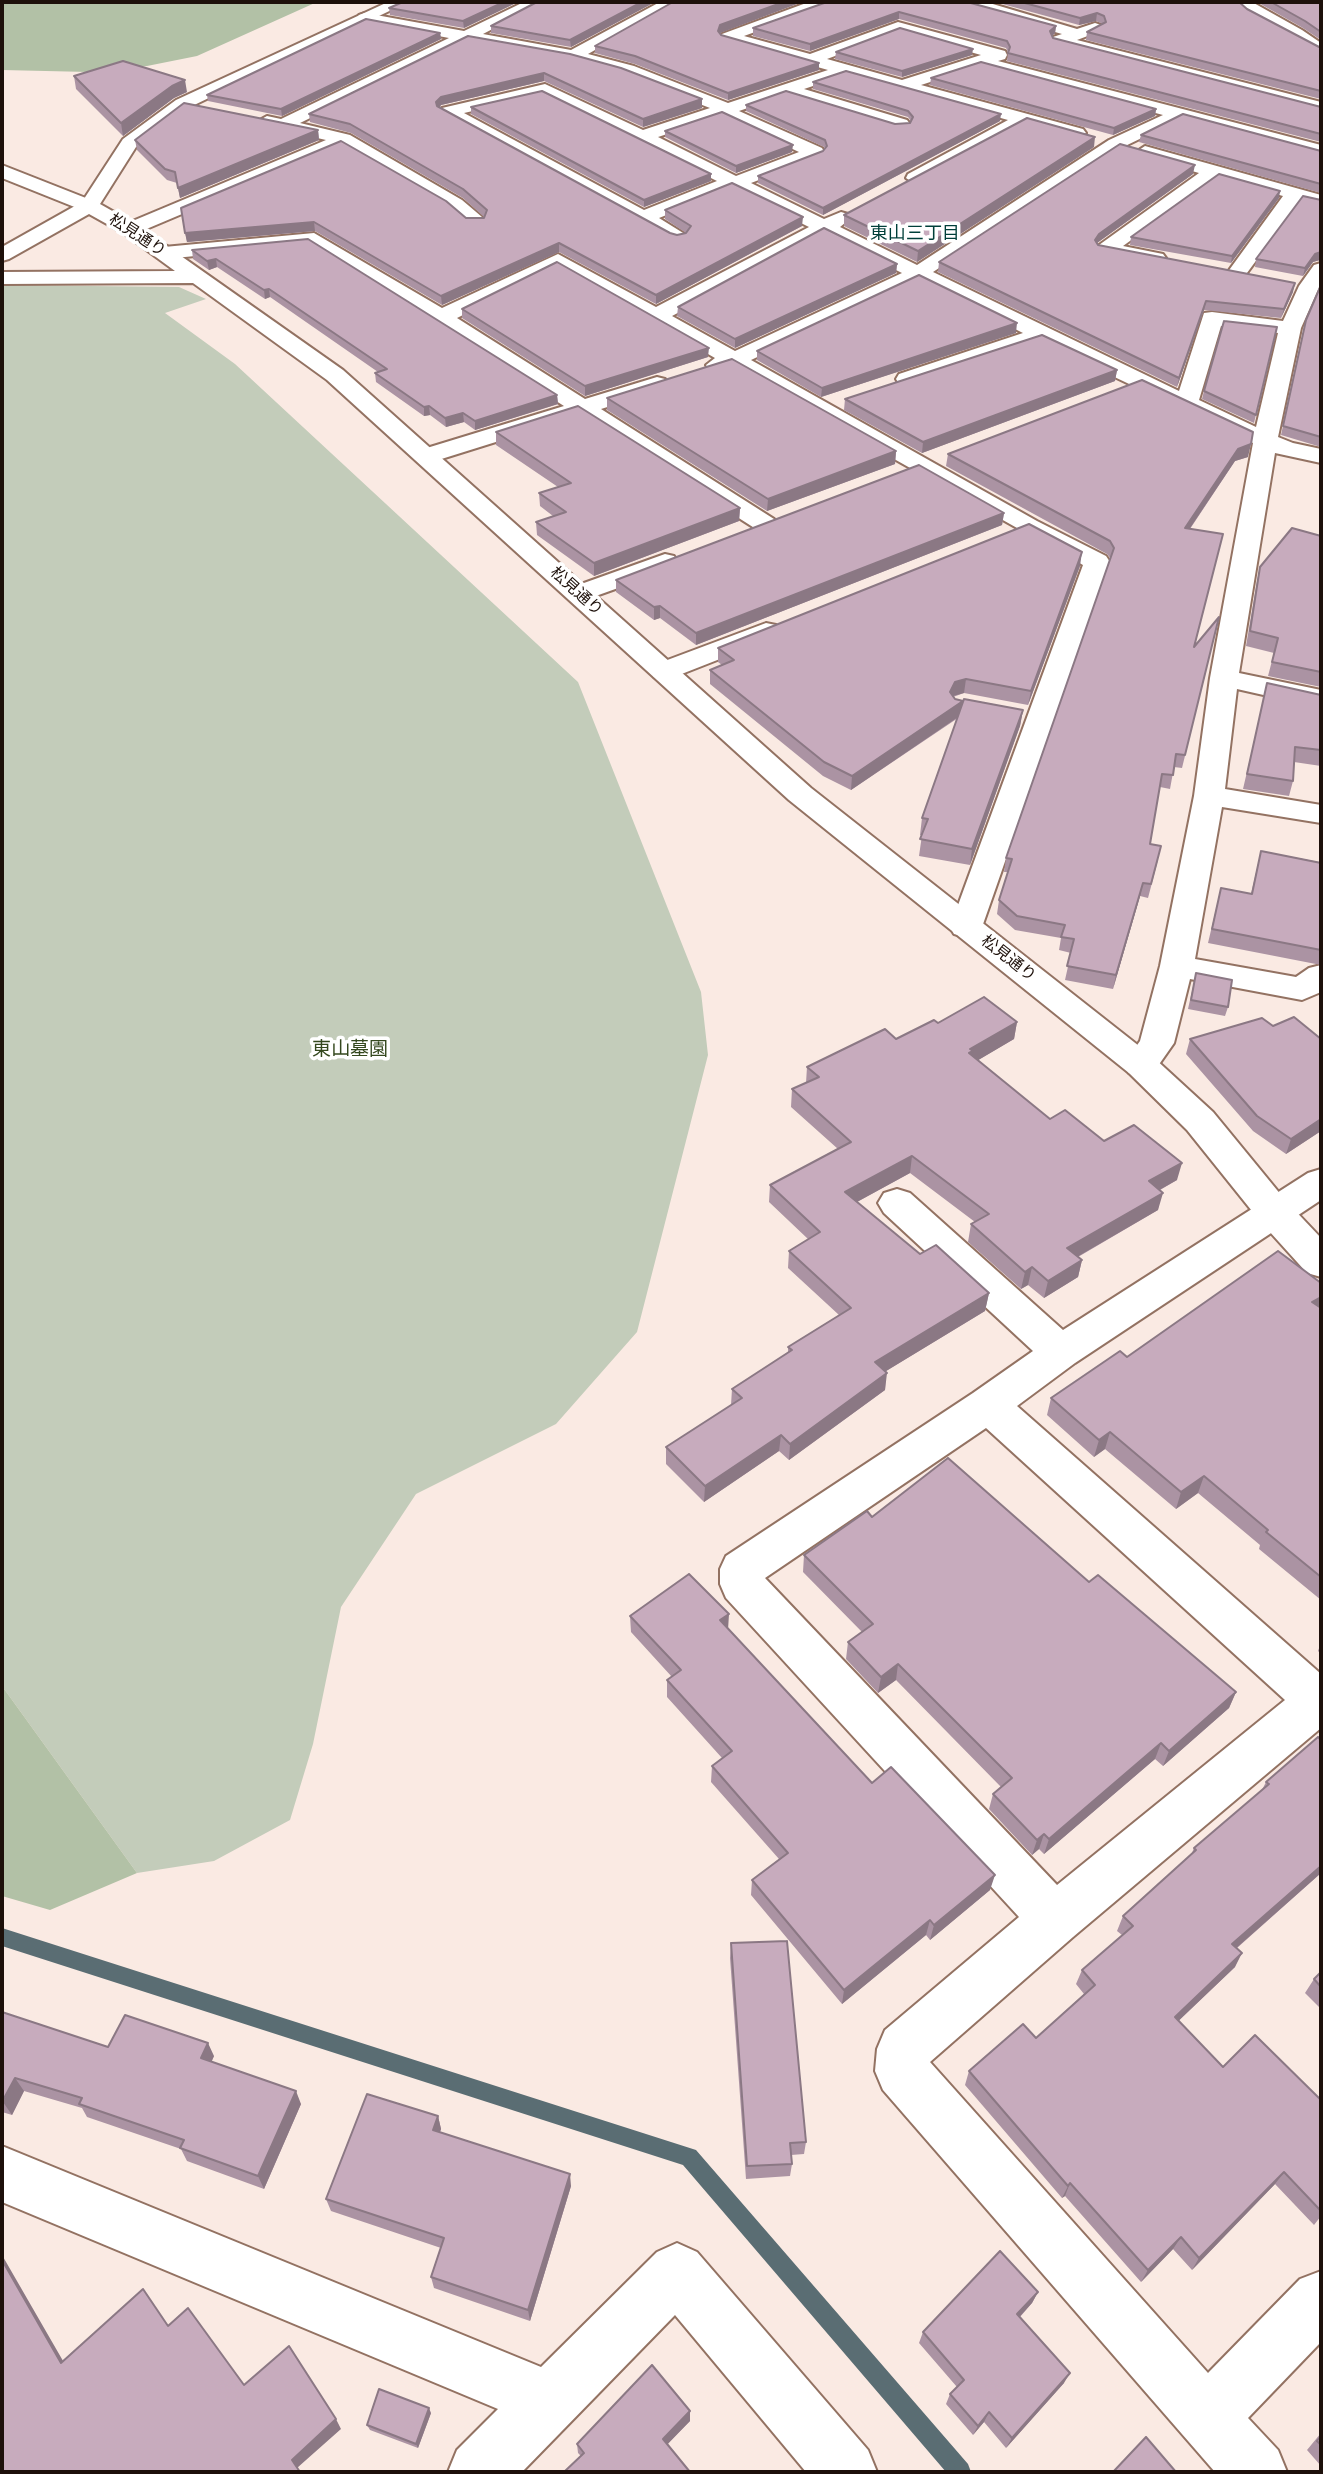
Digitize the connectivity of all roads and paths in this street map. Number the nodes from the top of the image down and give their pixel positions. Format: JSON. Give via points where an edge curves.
{"nodes":[{"id":1,"x":400,"y":2,"type":"edge"},
{"id":2,"x":536,"y":2,"type":"edge"},
{"id":3,"x":671,"y":2,"type":"edge"},
{"id":4,"x":822,"y":2,"type":"edge"},
{"id":5,"x":978,"y":2,"type":"edge"},
{"id":6,"x":1239,"y":3,"type":"edge"},
{"id":7,"x":1296,"y":12,"type":"edge"},
{"id":8,"x":365,"y":18,"type":"junction"},
{"id":9,"x":467,"y":36,"type":"junction"},
{"id":10,"x":1321,"y":50,"type":"edge"},
{"id":11,"x":573,"y":55,"type":"junction"},
{"id":12,"x":810,"y":60,"type":"junction"},
{"id":13,"x":980,"y":61,"type":"junction"},
{"id":14,"x":844,"y":70,"type":"junction"},
{"id":15,"x":904,"y":85,"type":"junction"},
{"id":16,"x":786,"y":89,"type":"junction"},
{"id":17,"x":1321,"y":107,"type":"edge"},
{"id":18,"x":726,"y":110,"type":"junction"},
{"id":19,"x":1178,"y":114,"type":"junction"},
{"id":20,"x":245,"y":117,"type":"edge"},
{"id":21,"x":1024,"y":118,"type":"junction"},
{"id":22,"x":901,"y":124,"type":"edge"},
{"id":23,"x":283,"y":125,"type":"junction"},
{"id":24,"x":644,"y":136,"type":"junction"},
{"id":25,"x":344,"y":139,"type":"junction"},
{"id":26,"x":1115,"y":144,"type":"junction"},
{"id":27,"x":1321,"y":151,"type":"edge"},
{"id":28,"x":2,"y":171,"type":"edge"},
{"id":29,"x":1214,"y":171,"type":"junction"},
{"id":30,"x":736,"y":182,"type":"junction"},
{"id":31,"x":895,"y":188,"type":"edge"},
{"id":32,"x":1295,"y":194,"type":"junction"},
{"id":33,"x":1321,"y":201,"type":"edge"},
{"id":34,"x":89,"y":206,"type":"junction"},
{"id":35,"x":860,"y":208,"type":"edge"},
{"id":36,"x":644,"y":216,"type":"junction"},
{"id":37,"x":475,"y":221,"type":"edge"},
{"id":38,"x":825,"y":227,"type":"junction"},
{"id":39,"x":130,"y":229,"type":"junction"},
{"id":40,"x":678,"y":236,"type":"edge"},
{"id":41,"x":164,"y":253,"type":"junction"},
{"id":42,"x":2,"y":255,"type":"edge"},
{"id":43,"x":1172,"y":261,"type":"edge"},
{"id":44,"x":1211,"y":268,"type":"edge"},
{"id":45,"x":920,"y":272,"type":"junction"},
{"id":46,"x":1237,"y":273,"type":"junction"},
{"id":47,"x":197,"y":277,"type":"junction"},
{"id":48,"x":1261,"y":277,"type":"edge"},
{"id":49,"x":2,"y":278,"type":"edge"},
{"id":50,"x":1305,"y":279,"type":"edge"},
{"id":51,"x":657,"y":315,"type":"junction"},
{"id":52,"x":441,"y":317,"type":"junction"},
{"id":53,"x":1290,"y":328,"type":"junction"},
{"id":54,"x":1042,"y":334,"type":"junction"},
{"id":55,"x":736,"y":359,"type":"junction"},
{"id":56,"x":697,"y":371,"type":"edge"},
{"id":57,"x":672,"y":379,"type":"edge"},
{"id":58,"x":1142,"y":382,"type":"junction"},
{"id":59,"x":887,"y":386,"type":"edge"},
{"id":60,"x":1116,"y":391,"type":"edge"},
{"id":61,"x":848,"y":399,"type":"edge"},
{"id":62,"x":1187,"y":403,"type":"junction"},
{"id":63,"x":582,"y":407,"type":"junction"},
{"id":64,"x":822,"y":407,"type":"junction"},
{"id":65,"x":1265,"y":440,"type":"junction"},
{"id":66,"x":426,"y":456,"type":"junction"},
{"id":67,"x":948,"y":456,"type":"edge"},
{"id":68,"x":1321,"y":456,"type":"edge"},
{"id":69,"x":922,"y":466,"type":"junction"},
{"id":70,"x":896,"y":475,"type":"edge"},
{"id":71,"x":791,"y":514,"type":"edge"},
{"id":72,"x":765,"y":524,"type":"junction"},
{"id":73,"x":1028,"y":526,"type":"junction"},
{"id":74,"x":740,"y":534,"type":"edge"},
{"id":75,"x":1003,"y":536,"type":"edge"},
{"id":76,"x":690,"y":552,"type":"edge"},
{"id":77,"x":579,"y":594,"type":"junction"},
{"id":78,"x":790,"y":621,"type":"edge"},
{"id":79,"x":664,"y":671,"type":"junction"},
{"id":80,"x":1224,"y":678,"type":"junction"},
{"id":81,"x":1321,"y":699,"type":"edge"},
{"id":82,"x":1209,"y":796,"type":"junction"},
{"id":83,"x":1321,"y":814,"type":"edge"},
{"id":84,"x":966,"y":927,"type":"junction"},
{"id":85,"x":1177,"y":966,"type":"junction"},
{"id":86,"x":1321,"y":976,"type":"edge"},
{"id":87,"x":1141,"y":1065,"type":"junction"},
{"id":88,"x":1321,"y":1182,"type":"edge"},
{"id":89,"x":897,"y":1203,"type":"dead end"},
{"id":90,"x":1273,"y":1211,"type":"junction"},
{"id":91,"x":1321,"y":1264,"type":"edge"},
{"id":92,"x":1061,"y":1352,"type":"junction"},
{"id":93,"x":988,"y":1405,"type":"junction"},
{"id":94,"x":1320,"y":1702,"type":"edge"},
{"id":95,"x":1055,"y":1919,"type":"junction"},
{"id":96,"x":2,"y":2174,"type":"edge"},
{"id":97,"x":1321,"y":2300,"type":"edge"},
{"id":98,"x":550,"y":2401,"type":"junction"},
{"id":99,"x":1207,"y":2417,"type":"junction"},
{"id":100,"x":479,"y":2472,"type":"edge"},
{"id":101,"x":846,"y":2472,"type":"edge"},
{"id":102,"x":1256,"y":2472,"type":"edge"}],
"edges":[{"from":1,"to":8,"type":"street","name":"松見通り"},
{"from":2,"to":9,"type":"street"},
{"from":3,"to":11,"type":"street"},
{"from":4,"to":12,"type":"street","via":[[727,37]]},
{"from":5,"to":17,"type":"street","via":[[973,4],[1087,31],[1059,40]]},
{"from":6,"to":7,"type":"street"},
{"from":6,"to":10,"type":"street"},
{"from":8,"to":9,"type":"street"},
{"from":8,"to":34,"type":"street","name":"松見通り","via":[[129,143]]},
{"from":9,"to":11,"type":"street"},
{"from":9,"to":23,"type":"street"},
{"from":11,"to":18,"type":"street","via":[[628,69]]},
{"from":12,"to":13,"type":"street","via":[[898,27],[999,55]]},
{"from":12,"to":14,"type":"street"},
{"from":13,"to":15,"type":"street"},
{"from":13,"to":19,"type":"street"},
{"from":14,"to":15,"type":"street"},
{"from":14,"to":16,"type":"street"},
{"from":15,"to":21,"type":"street"},
{"from":16,"to":18,"type":"street"},
{"from":16,"to":22,"type":"street"},
{"from":18,"to":24,"type":"street"},
{"from":18,"to":30,"type":"street","via":[[815,152]]},
{"from":19,"to":26,"type":"street"},
{"from":19,"to":27,"type":"street"},
{"from":20,"to":23,"type":"street"},
{"from":21,"to":26,"type":"street"},
{"from":21,"to":31,"type":"street"},
{"from":23,"to":25,"type":"street"},
{"from":24,"to":30,"type":"street"},
{"from":24,"to":36,"type":"street","via":[[545,89],[448,112]]},
{"from":25,"to":37,"type":"street","via":[[455,204]]},
{"from":25,"to":39,"type":"street"},
{"from":26,"to":29,"type":"street"},
{"from":26,"to":45,"type":"street"},
{"from":28,"to":34,"type":"street"},
{"from":29,"to":32,"type":"street"},
{"from":29,"to":43,"type":"street","via":[[1106,249]]},
{"from":30,"to":36,"type":"street"},
{"from":30,"to":38,"type":"street"},
{"from":32,"to":33,"type":"street"},
{"from":32,"to":46,"type":"street"},
{"from":34,"to":39,"type":"street","name":"松見通り"},
{"from":34,"to":42,"type":"street"},
{"from":35,"to":38,"type":"street"},
{"from":36,"to":40,"type":"street"},
{"from":38,"to":45,"type":"street"},
{"from":38,"to":51,"type":"street"},
{"from":39,"to":41,"type":"street","name":"松見通り"},
{"from":41,"to":47,"type":"street","name":"松見通り"},
{"from":41,"to":52,"type":"street","via":[[314,239]]},
{"from":44,"to":46,"type":"street"},
{"from":45,"to":54,"type":"street"},
{"from":45,"to":55,"type":"street"},
{"from":46,"to":48,"type":"street"},
{"from":47,"to":49,"type":"street"},
{"from":47,"to":66,"type":"street","name":"松見通り","via":[[335,375]]},
{"from":50,"to":53,"type":"street"},
{"from":51,"to":52,"type":"street","via":[[558,260]]},
{"from":51,"to":55,"type":"street"},
{"from":52,"to":63,"type":"street"},
{"from":53,"to":62,"type":"street","via":[[1212,317]]},
{"from":53,"to":65,"type":"street"},
{"from":54,"to":58,"type":"street"},
{"from":54,"to":59,"type":"street"},
{"from":55,"to":56,"type":"street"},
{"from":55,"to":64,"type":"street"},
{"from":57,"to":63,"type":"street"},
{"from":58,"to":60,"type":"street"},
{"from":58,"to":62,"type":"street"},
{"from":61,"to":64,"type":"street"},
{"from":62,"to":65,"type":"street"},
{"from":63,"to":66,"type":"street"},
{"from":63,"to":72,"type":"street"},
{"from":64,"to":69,"type":"street"},
{"from":65,"to":68,"type":"street"},
{"from":65,"to":80,"type":"street"},
{"from":66,"to":77,"type":"street","name":"松見通り"},
{"from":67,"to":69,"type":"street"},
{"from":69,"to":70,"type":"street"},
{"from":69,"to":73,"type":"street"},
{"from":71,"to":72,"type":"street"},
{"from":72,"to":74,"type":"street"},
{"from":73,"to":75,"type":"street"},
{"from":73,"to":84,"type":"street","via":[[1097,562],[1029,717]]},
{"from":76,"to":77,"type":"street"},
{"from":77,"to":79,"type":"street","name":"松見通り"},
{"from":78,"to":79,"type":"street"},
{"from":79,"to":84,"type":"street","name":"松見通り","via":[[800,794]]},
{"from":80,"to":81,"type":"street"},
{"from":80,"to":82,"type":"street"},
{"from":82,"to":83,"type":"street"},
{"from":82,"to":85,"type":"street"},
{"from":84,"to":87,"type":"street","name":"松見通り"},
{"from":85,"to":86,"type":"street","via":[[1302,989]]},
{"from":85,"to":87,"type":"street","via":[[1157,1043]]},
{"from":87,"to":90,"type":"street","name":"松見通り","via":[[1200,1121]]},
{"from":88,"to":90,"type":"street"},
{"from":89,"to":92,"type":"street"},
{"from":90,"to":91,"type":"street","name":"松見通り"},
{"from":90,"to":92,"type":"street"},
{"from":92,"to":93,"type":"street"},
{"from":93,"to":94,"type":"street"},
{"from":93,"to":95,"type":"street","via":[[742,1569],[742,1584]]},
{"from":94,"to":95,"type":"street"},
{"from":95,"to":99,"type":"street","via":[[904,2049],[902,2071]]},
{"from":96,"to":98,"type":"street"},
{"from":97,"to":99,"type":"street"},
{"from":98,"to":100,"type":"street"},
{"from":98,"to":101,"type":"street","via":[[677,2272]]},
{"from":99,"to":102,"type":"street"}]}
